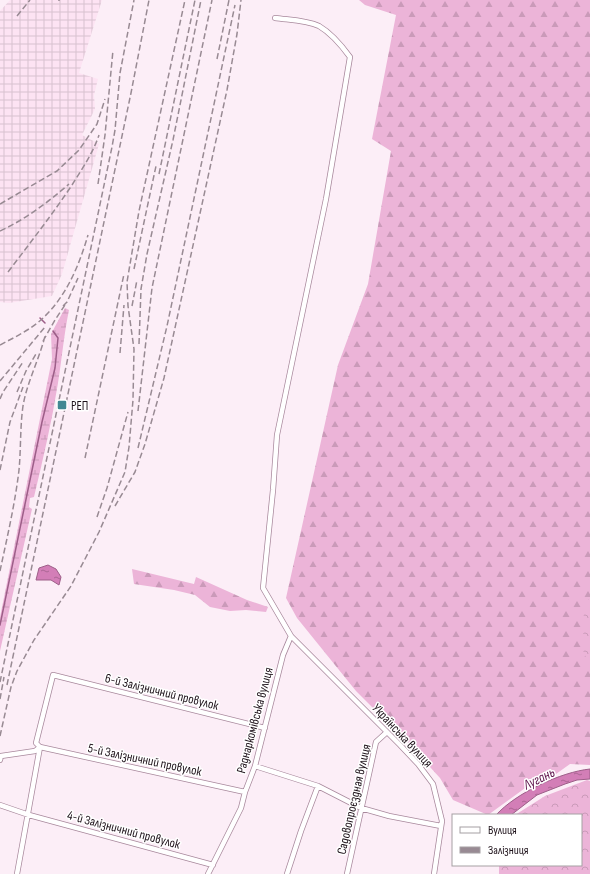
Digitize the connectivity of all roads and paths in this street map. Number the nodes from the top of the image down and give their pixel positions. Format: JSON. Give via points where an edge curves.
{"nodes":[{"id":1,"x":275,"y":18,"type":"dead end"},
{"id":2,"x":291,"y":636,"type":"junction"},
{"id":3,"x":265,"y":728,"type":"junction"},
{"id":4,"x":387,"y":732,"type":"junction"},
{"id":5,"x":40,"y":748,"type":"junction"},
{"id":6,"x":0,"y":760,"type":"edge"},
{"id":7,"x":255,"y":766,"type":"junction"},
{"id":8,"x":318,"y":786,"type":"junction"},
{"id":9,"x":245,"y":792,"type":"junction"},
{"id":10,"x":0,"y":804,"type":"edge"},
{"id":11,"x":361,"y":808,"type":"junction"},
{"id":12,"x":29,"y":815,"type":"junction"},
{"id":13,"x":441,"y":826,"type":"junction"},
{"id":14,"x":214,"y":865,"type":"junction"},
{"id":15,"x":17,"y":874,"type":"edge"},
{"id":16,"x":208,"y":874,"type":"edge"},
{"id":17,"x":287,"y":874,"type":"edge"},
{"id":18,"x":347,"y":874,"type":"edge"},
{"id":19,"x":434,"y":874,"type":"edge"}],
"edges":[{"from":1,"to":2,"type":"street","name":"Українська вулиця","via":[[320,27],[333,37],[350,57],[326,198],[277,435],[263,588]]},
{"from":2,"to":3,"type":"street","name":"Раднаркомівська вулиця","via":[[283,655]]},
{"from":2,"to":4,"type":"street","name":"Українська вулиця"},
{"from":3,"to":5,"type":"street","name":"6-й Залізничний провулок","via":[[53,675],[36,743]]},
{"from":3,"to":7,"type":"street","name":"Раднаркомівська вулиця"},
{"from":4,"to":11,"type":"street","name":"Садовопроєздная вулиця","via":[[376,742]]},
{"from":4,"to":13,"type":"street","name":"Українська вулиця","via":[[418,764],[433,784]]},
{"from":5,"to":6,"type":"street","via":[[1,756]]},
{"from":5,"to":9,"type":"street","name":"5-й Залізничний провулок"},
{"from":5,"to":12,"type":"street"},
{"from":7,"to":8,"type":"street"},
{"from":7,"to":9,"type":"street","name":"Раднаркомівська вулиця"},
{"from":8,"to":11,"type":"street"},
{"from":8,"to":17,"type":"street"},
{"from":9,"to":14,"type":"street","name":"Раднаркомівська вулиця"},
{"from":10,"to":12,"type":"street","name":"4-й Залізничний провулок"},
{"from":11,"to":13,"type":"street"},
{"from":11,"to":18,"type":"street","name":"Садовопроєздная вулиця"},
{"from":12,"to":14,"type":"street","name":"4-й Залізничний провулок"},
{"from":12,"to":15,"type":"street"},
{"from":13,"to":19,"type":"street","name":"Українська вулиця"},
{"from":14,"to":16,"type":"street","name":"Раднаркомівська вулиця"}]}
